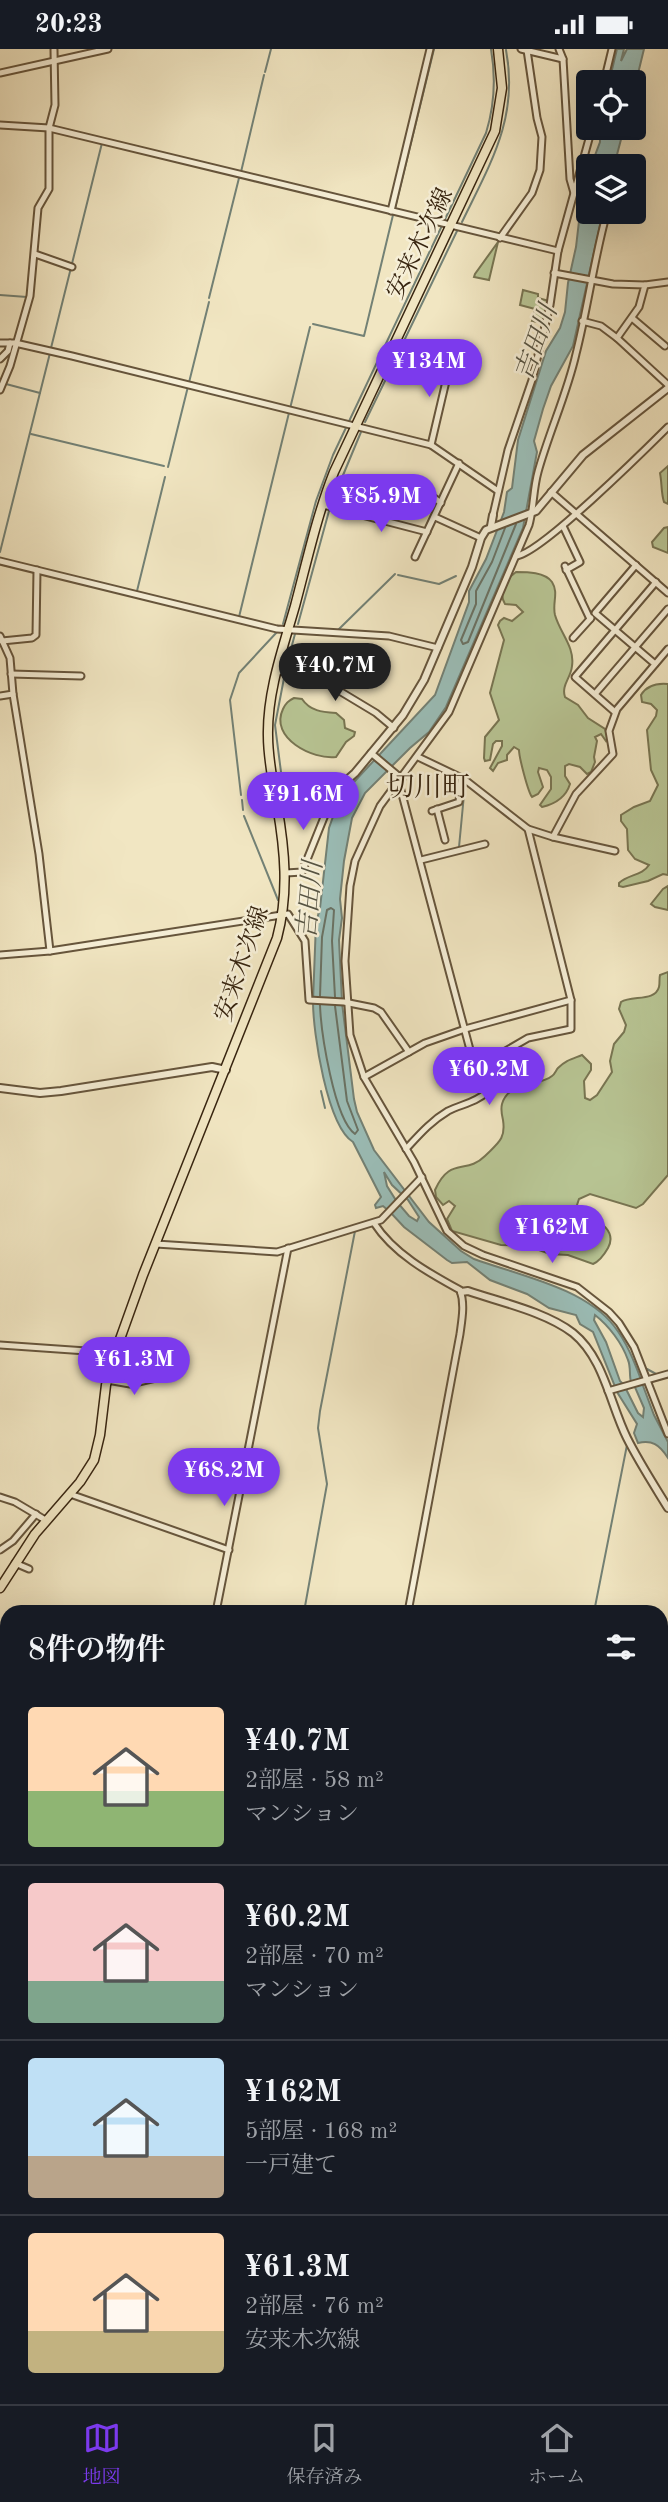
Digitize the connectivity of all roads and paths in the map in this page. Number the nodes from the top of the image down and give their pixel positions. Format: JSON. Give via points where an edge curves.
{"nodes":[{"id":1,"x":108,"y":49,"type":"edge"},
{"id":2,"x":430,"y":49,"type":"edge"},
{"id":3,"x":498,"y":49,"type":"edge"},
{"id":4,"x":559,"y":49,"type":"edge"},
{"id":5,"x":612,"y":49,"type":"edge"},
{"id":6,"x":54,"y":50,"type":"edge"},
{"id":7,"x":524,"y":50,"type":"edge"},
{"id":8,"x":563,"y":59,"type":"junction"},
{"id":9,"x":54,"y":62,"type":"junction"},
{"id":10,"x":607,"y":70,"type":"edge"},
{"id":11,"x":0,"y":73,"type":"edge"},
{"id":12,"x":0,"y":125,"type":"edge"},
{"id":13,"x":49,"y":128,"type":"junction"},
{"id":14,"x":589,"y":140,"type":"edge"},
{"id":15,"x":574,"y":193,"type":"junction"},
{"id":16,"x":391,"y":211,"type":"junction"},
{"id":17,"x":604,"y":224,"type":"edge"},
{"id":18,"x":451,"y":226,"type":"junction"},
{"id":19,"x":499,"y":238,"type":"junction"},
{"id":20,"x":558,"y":251,"type":"junction"},
{"id":21,"x":35,"y":254,"type":"junction"},
{"id":22,"x":72,"y":267,"type":"dead end"},
{"id":23,"x":556,"y":274,"type":"junction"},
{"id":24,"x":590,"y":281,"type":"junction"},
{"id":25,"x":668,"y":282,"type":"edge"},
{"id":26,"x":645,"y":285,"type":"junction"},
{"id":27,"x":632,"y":318,"type":"junction"},
{"id":28,"x":582,"y":321,"type":"junction"},
{"id":29,"x":617,"y":338,"type":"junction"},
{"id":30,"x":0,"y":343,"type":"edge"},
{"id":31,"x":13,"y":343,"type":"junction"},
{"id":32,"x":666,"y":346,"type":"dead end"},
{"id":33,"x":0,"y":359,"type":"edge"},
{"id":34,"x":452,"y":360,"type":"dead end"},
{"id":35,"x":668,"y":387,"type":"edge"},
{"id":36,"x":0,"y":390,"type":"edge"},
{"id":37,"x":355,"y":426,"type":"junction"},
{"id":38,"x":668,"y":427,"type":"edge"},
{"id":39,"x":431,"y":445,"type":"junction"},
{"id":40,"x":459,"y":463,"type":"junction"},
{"id":41,"x":425,"y":491,"type":"dead end"},
{"id":42,"x":498,"y":491,"type":"junction"},
{"id":43,"x":551,"y":492,"type":"junction"},
{"id":44,"x":441,"y":503,"type":"junction"},
{"id":45,"x":323,"y":505,"type":"junction"},
{"id":46,"x":531,"y":514,"type":"junction"},
{"id":47,"x":576,"y":514,"type":"junction"},
{"id":48,"x":492,"y":515,"type":"joint"},
{"id":49,"x":435,"y":517,"type":"junction"},
{"id":50,"x":492,"y":526,"type":"junction"},
{"id":51,"x":562,"y":526,"type":"junction"},
{"id":52,"x":427,"y":532,"type":"junction"},
{"id":53,"x":481,"y":538,"type":"junction"},
{"id":54,"x":516,"y":556,"type":"junction"},
{"id":55,"x":415,"y":557,"type":"dead end"},
{"id":56,"x":0,"y":561,"type":"edge"},
{"id":57,"x":636,"y":565,"type":"junction"},
{"id":58,"x":37,"y":570,"type":"junction"},
{"id":59,"x":656,"y":582,"type":"junction"},
{"id":60,"x":668,"y":593,"type":"edge"},
{"id":61,"x":668,"y":609,"type":"edge"},
{"id":62,"x":593,"y":616,"type":"junction"},
{"id":63,"x":615,"y":630,"type":"junction"},
{"id":64,"x":288,"y":631,"type":"junction"},
{"id":65,"x":1,"y":638,"type":"edge"},
{"id":66,"x":573,"y":638,"type":"dead end"},
{"id":67,"x":634,"y":646,"type":"junction"},
{"id":68,"x":438,"y":647,"type":"junction"},
{"id":69,"x":668,"y":649,"type":"edge"},
{"id":70,"x":655,"y":664,"type":"junction"},
{"id":71,"x":277,"y":671,"type":"junction"},
{"id":72,"x":11,"y":674,"type":"junction"},
{"id":73,"x":81,"y":676,"type":"dead end"},
{"id":74,"x":13,"y":694,"type":"junction"},
{"id":75,"x":595,"y":694,"type":"junction"},
{"id":76,"x":0,"y":696,"type":"edge"},
{"id":77,"x":615,"y":712,"type":"junction"},
{"id":78,"x":394,"y":728,"type":"junction"},
{"id":79,"x":373,"y":755,"type":"junction"},
{"id":80,"x":418,"y":757,"type":"junction"},
{"id":81,"x":461,"y":778,"type":"junction"},
{"id":82,"x":400,"y":780,"type":"junction"},
{"id":83,"x":329,"y":793,"type":"junction"},
{"id":84,"x":277,"y":806,"type":"junction"},
{"id":85,"x":528,"y":829,"type":"junction"},
{"id":86,"x":553,"y":837,"type":"junction"},
{"id":87,"x":445,"y":840,"type":"dead end"},
{"id":88,"x":485,"y":844,"type":"dead end"},
{"id":89,"x":615,"y":852,"type":"dead end"},
{"id":90,"x":421,"y":860,"type":"junction"},
{"id":91,"x":286,"y":873,"type":"junction"},
{"id":92,"x":283,"y":915,"type":"junction"},
{"id":93,"x":50,"y":951,"type":"junction"},
{"id":94,"x":0,"y":955,"type":"edge"},
{"id":95,"x":570,"y":1000,"type":"junction"},
{"id":96,"x":345,"y":1003,"type":"junction"},
{"id":97,"x":465,"y":1029,"type":"junction"},
{"id":98,"x":408,"y":1052,"type":"junction"},
{"id":99,"x":476,"y":1067,"type":"junction"},
{"id":100,"x":226,"y":1070,"type":"junction"},
{"id":101,"x":364,"y":1077,"type":"junction"},
{"id":102,"x":0,"y":1088,"type":"edge"},
{"id":103,"x":406,"y":1149,"type":"junction"},
{"id":104,"x":422,"y":1177,"type":"junction"},
{"id":105,"x":374,"y":1223,"type":"junction"},
{"id":106,"x":156,"y":1244,"type":"junction"},
{"id":107,"x":288,"y":1248,"type":"junction"},
{"id":108,"x":461,"y":1292,"type":"junction"},
{"id":109,"x":0,"y":1345,"type":"edge"},
{"id":110,"x":115,"y":1353,"type":"junction"},
{"id":111,"x":664,"y":1376,"type":"edge"},
{"id":112,"x":160,"y":1377,"type":"dead end"},
{"id":113,"x":107,"y":1380,"type":"junction"},
{"id":114,"x":646,"y":1381,"type":"junction"},
{"id":115,"x":610,"y":1391,"type":"junction"},
{"id":116,"x":668,"y":1412,"type":"edge"},
{"id":117,"x":659,"y":1415,"type":"junction"},
{"id":118,"x":668,"y":1434,"type":"edge"},
{"id":119,"x":70,"y":1494,"type":"junction"},
{"id":120,"x":0,"y":1497,"type":"edge"},
{"id":121,"x":668,"y":1508,"type":"edge"},
{"id":122,"x":36,"y":1514,"type":"junction"},
{"id":123,"x":47,"y":1521,"type":"junction"},
{"id":124,"x":0,"y":1550,"type":"edge"},
{"id":125,"x":229,"y":1550,"type":"junction"},
{"id":126,"x":15,"y":1563,"type":"junction"},
{"id":127,"x":29,"y":1569,"type":"dead end"},
{"id":128,"x":1,"y":1584,"type":"edge"},
{"id":129,"x":217,"y":1605,"type":"edge"},
{"id":130,"x":409,"y":1605,"type":"edge"}],
"edges":[{"from":1,"to":9,"type":"street"},
{"from":2,"to":16,"type":"street"},
{"from":3,"to":18,"type":"main road","name":"安来木次線","via":[[502,88],[495,131]]},
{"from":4,"to":8,"type":"street"},
{"from":5,"to":10,"type":"street"},
{"from":6,"to":9,"type":"street"},
{"from":7,"to":8,"type":"street"},
{"from":7,"to":19,"type":"street","via":[[542,138],[540,170],[532,193]]},
{"from":8,"to":15,"type":"street"},
{"from":9,"to":11,"type":"street"},
{"from":9,"to":13,"type":"street","via":[[55,105]]},
{"from":12,"to":13,"type":"street"},
{"from":13,"to":16,"type":"street"},
{"from":13,"to":21,"type":"street","via":[[49,189],[38,208]]},
{"from":14,"to":15,"type":"street"},
{"from":15,"to":20,"type":"street"},
{"from":16,"to":18,"type":"street"},
{"from":17,"to":24,"type":"street"},
{"from":18,"to":19,"type":"street"},
{"from":18,"to":37,"type":"main road","name":"安来木次線"},
{"from":19,"to":20,"type":"street"},
{"from":20,"to":23,"type":"street"},
{"from":21,"to":22,"type":"street"},
{"from":21,"to":31,"type":"street","via":[[30,296]]},
{"from":23,"to":24,"type":"street"},
{"from":23,"to":42,"type":"street","via":[[532,380]]},
{"from":24,"to":26,"type":"street"},
{"from":24,"to":28,"type":"street"},
{"from":25,"to":26,"type":"street"},
{"from":26,"to":27,"type":"street"},
{"from":27,"to":29,"type":"street"},
{"from":27,"to":32,"type":"street"},
{"from":28,"to":29,"type":"street","via":[[601,326]]},
{"from":28,"to":46,"type":"street","via":[[534,487]]},
{"from":29,"to":35,"type":"street"},
{"from":30,"to":31,"type":"street"},
{"from":31,"to":33,"type":"street"},
{"from":31,"to":36,"type":"street"},
{"from":31,"to":37,"type":"street"},
{"from":34,"to":39,"type":"street"},
{"from":35,"to":43,"type":"street","via":[[583,455]]},
{"from":37,"to":39,"type":"street"},
{"from":37,"to":45,"type":"main road","name":"安来木次線"},
{"from":38,"to":47,"type":"street"},
{"from":39,"to":40,"type":"street"},
{"from":40,"to":42,"type":"street"},
{"from":40,"to":44,"type":"street"},
{"from":41,"to":44,"type":"street"},
{"from":42,"to":48,"type":"street"},
{"from":43,"to":46,"type":"street"},
{"from":43,"to":47,"type":"street"},
{"from":44,"to":49,"type":"street"},
{"from":45,"to":52,"type":"street"},
{"from":45,"to":64,"type":"main road","name":"安来木次線"},
{"from":46,"to":50,"type":"street"},
{"from":46,"to":54,"type":"street"},
{"from":47,"to":51,"type":"street"},
{"from":47,"to":57,"type":"street"},
{"from":48,"to":50,"type":"street"},
{"from":49,"to":52,"type":"street"},
{"from":49,"to":53,"type":"street"},
{"from":50,"to":53,"type":"street"},
{"from":51,"to":54,"type":"street"},
{"from":51,"to":62,"type":"street","via":[[580,562],[566,568]]},
{"from":52,"to":55,"type":"street"},
{"from":53,"to":68,"type":"street"},
{"from":54,"to":80,"type":"street","via":[[449,712]]},
{"from":56,"to":58,"type":"street"},
{"from":57,"to":59,"type":"street"},
{"from":57,"to":62,"type":"street"},
{"from":58,"to":64,"type":"street"},
{"from":58,"to":65,"type":"street","via":[[36,635]]},
{"from":59,"to":60,"type":"street"},
{"from":59,"to":63,"type":"street"},
{"from":61,"to":67,"type":"street"},
{"from":62,"to":63,"type":"street"},
{"from":62,"to":66,"type":"street"},
{"from":63,"to":67,"type":"street"},
{"from":63,"to":75,"type":"street","via":[[575,677]]},
{"from":64,"to":68,"type":"street","via":[[389,636]]},
{"from":64,"to":71,"type":"main road","name":"安来木次線"},
{"from":65,"to":72,"type":"street","via":[[10,656]]},
{"from":67,"to":70,"type":"street"},
{"from":67,"to":75,"type":"street"},
{"from":68,"to":78,"type":"street","via":[[416,697]]},
{"from":69,"to":70,"type":"street"},
{"from":70,"to":77,"type":"street"},
{"from":71,"to":78,"type":"street","via":[[308,672]]},
{"from":71,"to":84,"type":"main road","name":"安来木次線","via":[[268,739]]},
{"from":72,"to":73,"type":"street"},
{"from":72,"to":74,"type":"street"},
{"from":74,"to":76,"type":"street"},
{"from":74,"to":93,"type":"street"},
{"from":75,"to":77,"type":"street"},
{"from":77,"to":86,"type":"street","via":[[609,731],[612,754],[576,794]]},
{"from":78,"to":79,"type":"street"},
{"from":79,"to":82,"type":"street"},
{"from":79,"to":83,"type":"street"},
{"from":80,"to":81,"type":"street"},
{"from":80,"to":82,"type":"street"},
{"from":81,"to":85,"type":"street"},
{"from":81,"to":87,"type":"street","via":[[458,802],[434,810]]},
{"from":82,"to":90,"type":"street"},
{"from":82,"to":96,"type":"street","via":[[376,813],[352,874]]},
{"from":83,"to":84,"type":"street"},
{"from":83,"to":91,"type":"street","via":[[331,800],[302,872]]},
{"from":84,"to":91,"type":"main road","name":"安来木次線"},
{"from":85,"to":86,"type":"street"},
{"from":85,"to":95,"type":"street"},
{"from":86,"to":89,"type":"street"},
{"from":88,"to":90,"type":"street"},
{"from":90,"to":97,"type":"street"},
{"from":91,"to":92,"type":"main road","name":"安来木次線"},
{"from":92,"to":93,"type":"street"},
{"from":92,"to":96,"type":"street","via":[[291,916],[305,941],[307,997],[312,1002]]},
{"from":92,"to":100,"type":"main road","name":"安来木次線"},
{"from":93,"to":94,"type":"street"},
{"from":95,"to":97,"type":"street"},
{"from":95,"to":99,"type":"street","via":[[571,1029],[527,1038]]},
{"from":96,"to":98,"type":"street","via":[[381,1012]]},
{"from":96,"to":101,"type":"street"},
{"from":97,"to":98,"type":"street"},
{"from":97,"to":99,"type":"street"},
{"from":98,"to":101,"type":"street"},
{"from":99,"to":103,"type":"street","via":[[487,1093],[434,1120]]},
{"from":100,"to":102,"type":"street","via":[[212,1067],[40,1093]]},
{"from":100,"to":106,"type":"main road","name":"安来木次線"},
{"from":101,"to":103,"type":"street"},
{"from":103,"to":104,"type":"street"},
{"from":104,"to":105,"type":"street"},
{"from":104,"to":114,"type":"street","via":[[445,1228],[464,1246],[577,1287],[609,1313],[628,1337]]},
{"from":105,"to":107,"type":"street"},
{"from":105,"to":108,"type":"street","via":[[408,1257]]},
{"from":106,"to":107,"type":"street","via":[[275,1252]]},
{"from":106,"to":110,"type":"main road","name":"安来木次線"},
{"from":107,"to":125,"type":"street"},
{"from":108,"to":115,"type":"street","via":[[566,1328],[592,1355]]},
{"from":108,"to":130,"type":"street","via":[[461,1324]]},
{"from":109,"to":110,"type":"street"},
{"from":110,"to":113,"type":"main road","name":"安来木次線"},
{"from":111,"to":114,"type":"street"},
{"from":112,"to":113,"type":"street","via":[[131,1384]]},
{"from":113,"to":119,"type":"main road","name":"安来木次線","via":[[97,1453]]},
{"from":114,"to":115,"type":"street"},
{"from":114,"to":117,"type":"street"},
{"from":115,"to":121,"type":"street","via":[[626,1437]]},
{"from":116,"to":117,"type":"street"},
{"from":117,"to":118,"type":"street"},
{"from":119,"to":123,"type":"main road","name":"安来木次線"},
{"from":119,"to":125,"type":"street"},
{"from":120,"to":122,"type":"street"},
{"from":122,"to":123,"type":"street"},
{"from":122,"to":124,"type":"street"},
{"from":123,"to":126,"type":"main road","name":"安来木次線"},
{"from":125,"to":129,"type":"street"},
{"from":126,"to":127,"type":"street"},
{"from":126,"to":128,"type":"main road","name":"安来木次線"}]}
